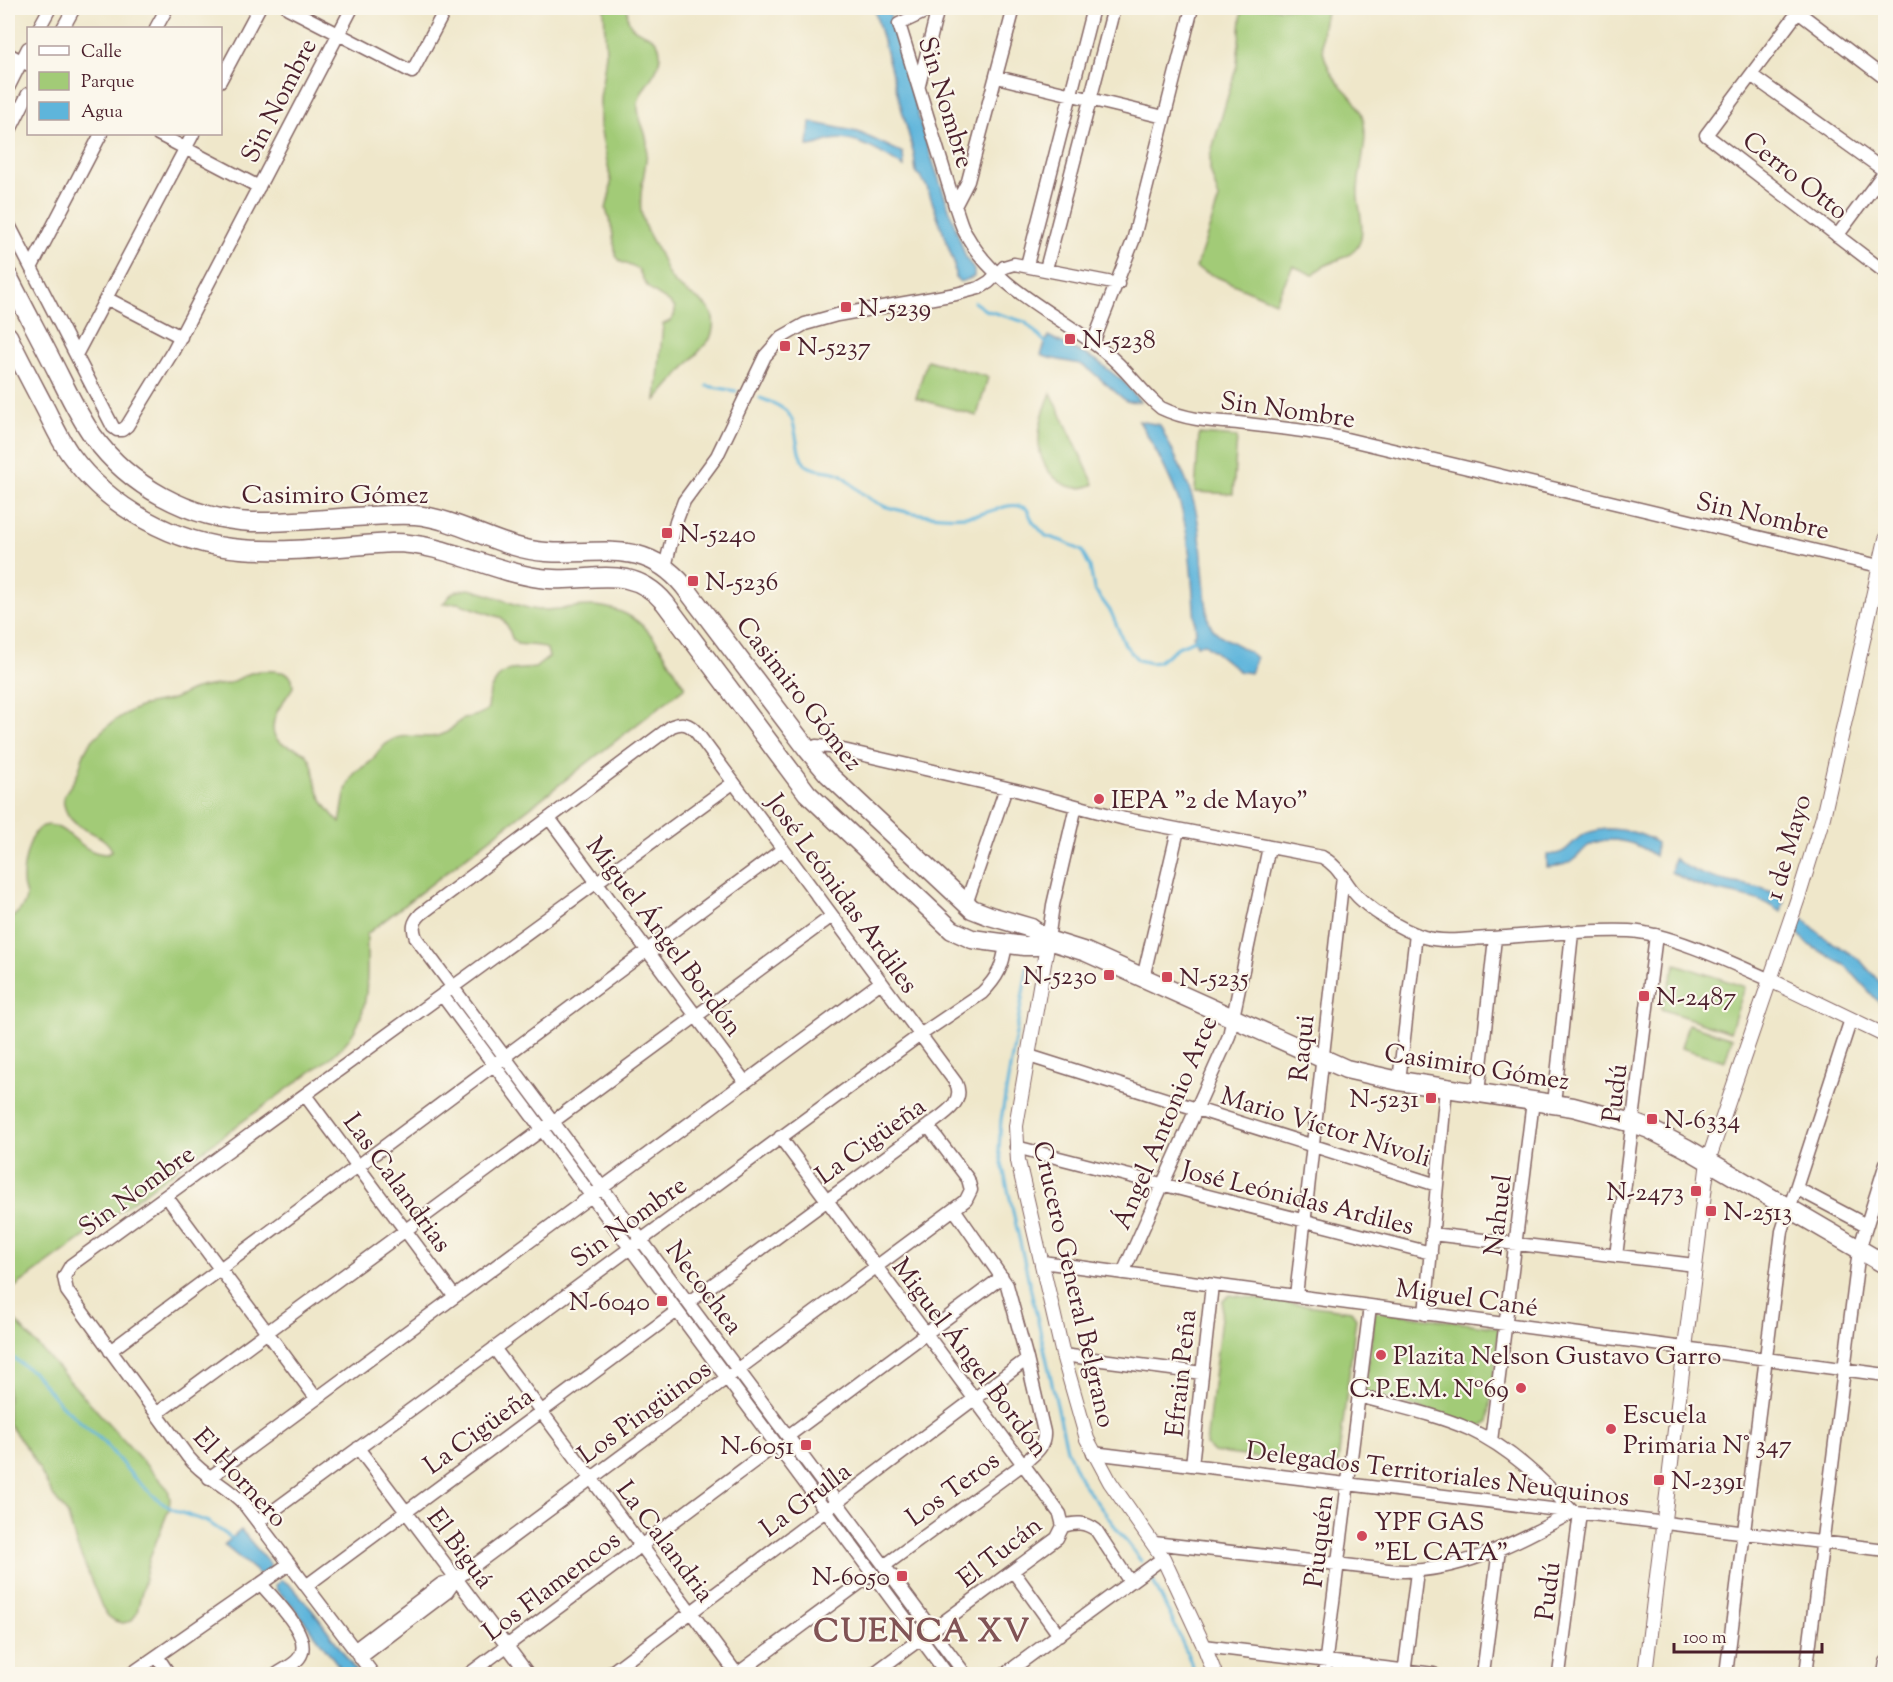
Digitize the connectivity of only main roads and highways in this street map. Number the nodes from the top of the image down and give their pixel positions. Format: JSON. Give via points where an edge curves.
{"nodes":[{"id":1,"x":8,"y":276,"type":"edge"},
{"id":2,"x":8,"y":336,"type":"edge"},
{"id":3,"x":571,"y":552,"type":"junction"},
{"id":4,"x":568,"y":579,"type":"junction"},
{"id":5,"x":808,"y":750,"type":"junction"},
{"id":6,"x":787,"y":769,"type":"junction"},
{"id":7,"x":1048,"y":940,"type":"junction"},
{"id":8,"x":1886,"y":1265,"type":"edge"}],
"edges":[{"from":1,"to":3,"type":"main road","name":"Casimiro Gómez","via":[[93,437],[124,470],[168,499],[206,514],[249,521],[416,515],[530,550]]},
{"from":2,"to":4,"type":"main road","name":"Casimiro Gómez","via":[[76,462],[119,502],[165,529],[196,541],[242,549],[422,545],[522,575]]},
{"from":3,"to":4,"type":"main road"},
{"from":3,"to":5,"type":"main road","name":"Casimiro Gómez","via":[[629,552],[666,567],[684,585]]},
{"from":4,"to":6,"type":"main road","name":"Casimiro Gómez","via":[[623,577],[656,593]]},
{"from":5,"to":6,"type":"main road"},
{"from":5,"to":7,"type":"main road","name":"Casimiro Gómez","via":[[840,786],[966,904],[980,913],[1031,928]]},
{"from":6,"to":7,"type":"main road","name":"Casimiro Gómez","via":[[818,804],[952,930],[964,937],[1031,947]]},
{"from":7,"to":8,"type":"main road","name":"Casimiro Gómez","via":[[1076,948],[1359,1072],[1554,1104],[1633,1123],[1669,1138]]}]}
